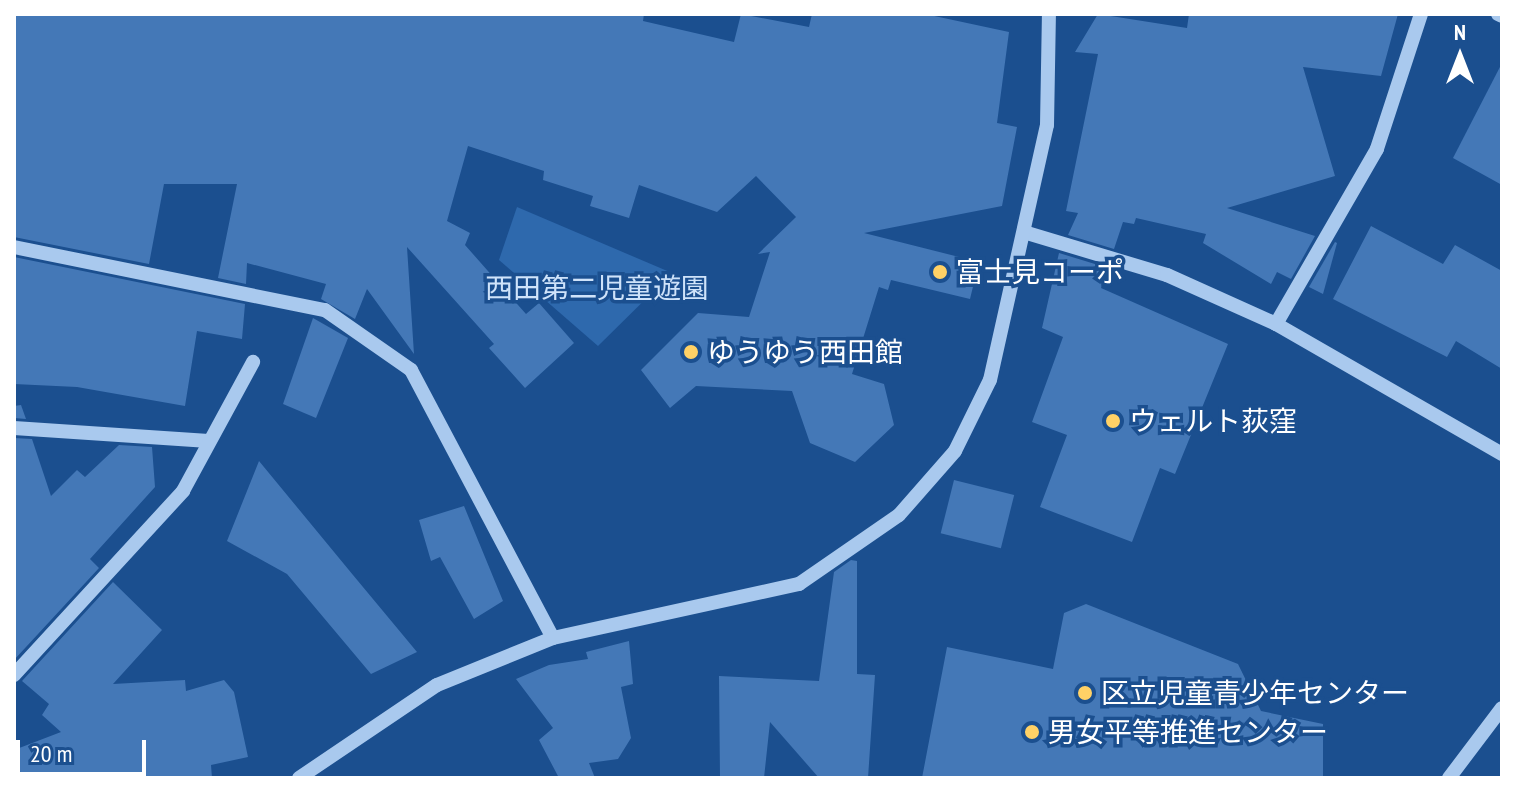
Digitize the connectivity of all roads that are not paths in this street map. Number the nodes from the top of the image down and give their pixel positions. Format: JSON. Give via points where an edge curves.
{"nodes":[{"id":1,"x":1049,"y":14,"type":"edge"},
{"id":2,"x":1421,"y":14,"type":"edge"},
{"id":3,"x":1027,"y":233,"type":"junction"},
{"id":4,"x":14,"y":247,"type":"edge"},
{"id":5,"x":1276,"y":324,"type":"junction"},
{"id":6,"x":253,"y":362,"type":"dead end"},
{"id":7,"x":14,"y":428,"type":"edge"},
{"id":8,"x":209,"y":441,"type":"junction"},
{"id":9,"x":1502,"y":454,"type":"edge"},
{"id":10,"x":553,"y":638,"type":"junction"},
{"id":11,"x":14,"y":675,"type":"edge"},
{"id":12,"x":1502,"y":708,"type":"edge"},
{"id":13,"x":301,"y":778,"type":"edge"},
{"id":14,"x":1449,"y":778,"type":"edge"}],
"edges":[{"from":1,"to":3,"type":"street","via":[[1047,125]]},
{"from":2,"to":5,"type":"street","via":[[1377,149]]},
{"from":3,"to":5,"type":"street","via":[[1167,275]]},
{"from":3,"to":10,"type":"street","via":[[990,380],[955,451],[899,515],[799,584]]},
{"from":4,"to":10,"type":"street","via":[[325,310],[411,370]]},
{"from":5,"to":9,"type":"street"},
{"from":6,"to":8,"type":"street"},
{"from":7,"to":8,"type":"street"},
{"from":8,"to":11,"type":"street","via":[[183,491]]},
{"from":10,"to":13,"type":"street","via":[[437,685]]},
{"from":12,"to":14,"type":"street"}]}
